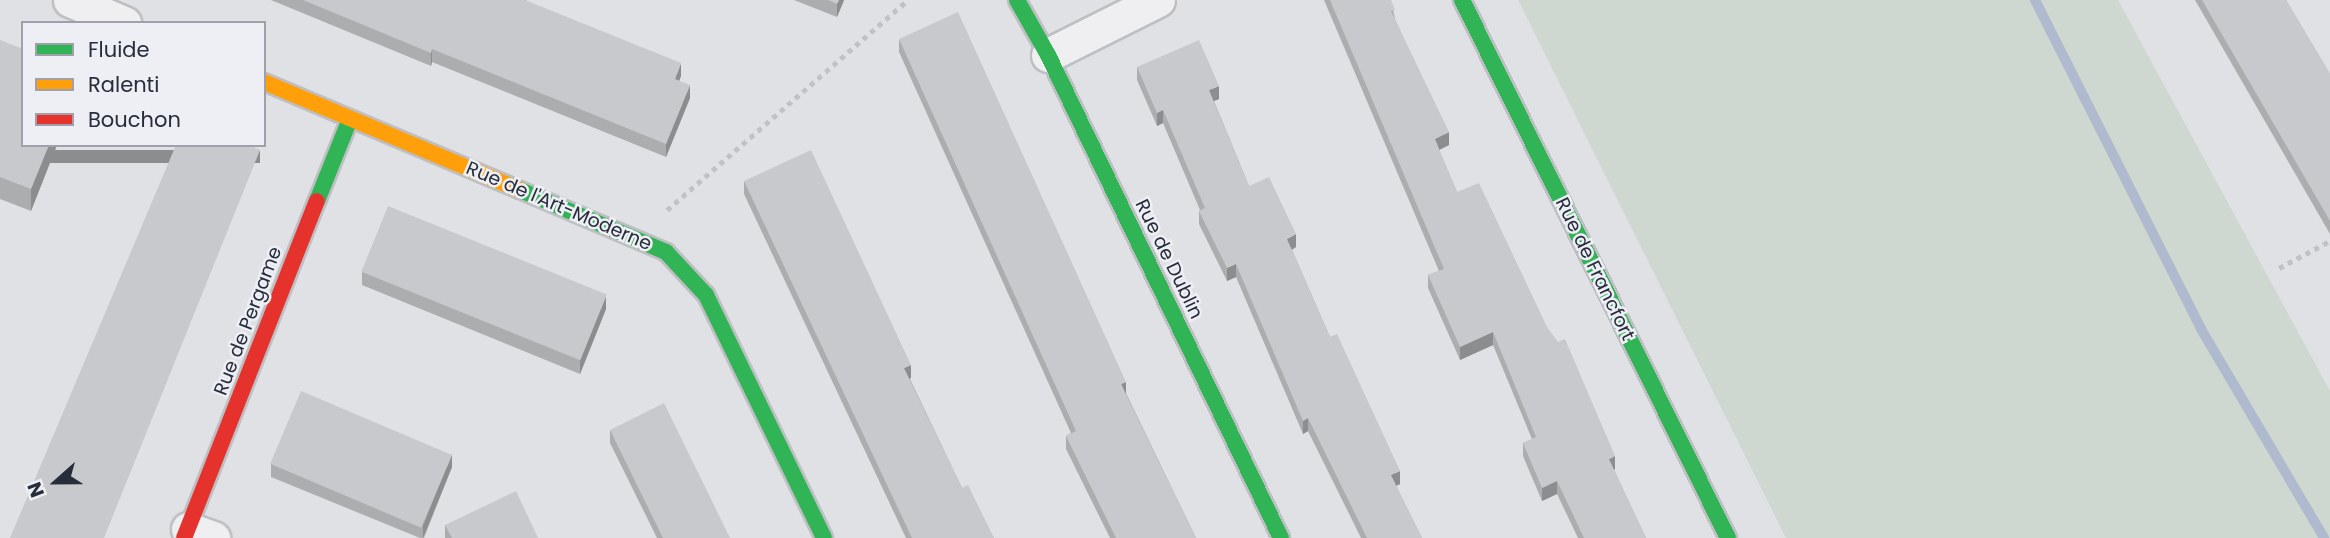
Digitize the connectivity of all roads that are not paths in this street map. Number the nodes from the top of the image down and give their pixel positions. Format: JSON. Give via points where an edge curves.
{"nodes":[{"id":1,"x":70,"y":0,"type":"edge"},
{"id":2,"x":1017,"y":0,"type":"edge"},
{"id":3,"x":1158,"y":0,"type":"edge"},
{"id":4,"x":1462,"y":0,"type":"edge"},
{"id":5,"x":119,"y":21,"type":"edge"},
{"id":6,"x":1048,"y":55,"type":"junction"},
{"id":7,"x":266,"y":83,"type":"edge"},
{"id":8,"x":350,"y":119,"type":"junction"},
{"id":9,"x":195,"y":535,"type":"edge"},
{"id":10,"x":824,"y":538,"type":"edge"},
{"id":11,"x":1280,"y":538,"type":"edge"},
{"id":12,"x":1728,"y":538,"type":"edge"}],
"edges":[{"from":1,"to":5,"type":"street"},
{"from":2,"to":6,"type":"street","name":"Rue de Dublin"},
{"from":3,"to":6,"type":"street"},
{"from":4,"to":12,"type":"street","name":"Rue de Francfort"},
{"from":6,"to":11,"type":"street","name":"Rue de Dublin"},
{"from":7,"to":8,"type":"street","name":"Rue de l'Art-Moderne"},
{"from":8,"to":9,"type":"street","name":"Rue de Pergame"},
{"from":8,"to":10,"type":"street","name":"Rue de l'Art-Moderne","via":[[652,243],[686,269],[733,348]]}]}
